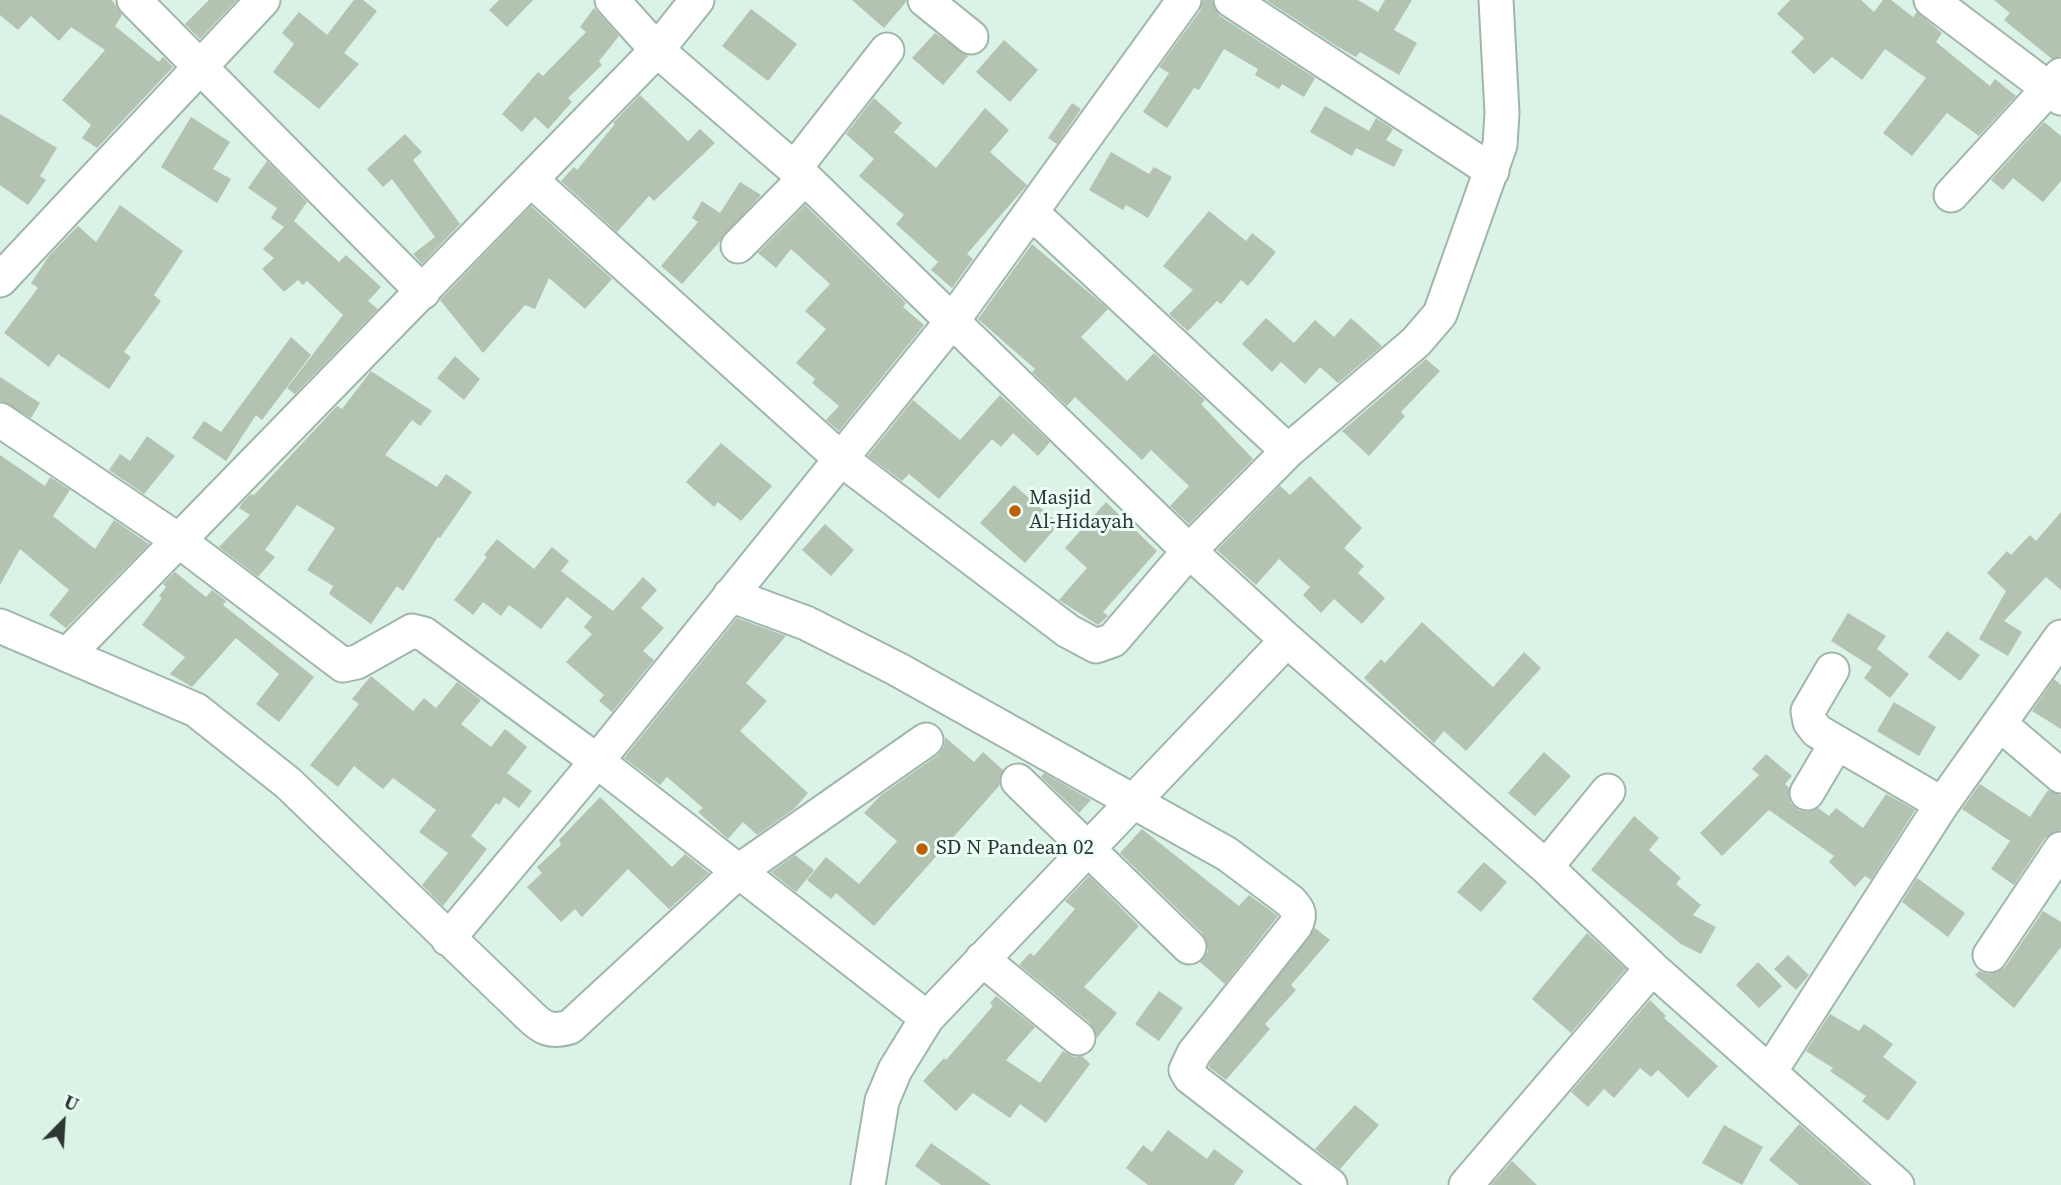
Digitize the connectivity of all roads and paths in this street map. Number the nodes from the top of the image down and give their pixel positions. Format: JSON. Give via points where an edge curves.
{"nodes":[{"id":1,"x":134,"y":0,"type":"edge"},
{"id":2,"x":263,"y":0,"type":"edge"},
{"id":3,"x":612,"y":0,"type":"edge"},
{"id":4,"x":696,"y":0,"type":"edge"},
{"id":5,"x":925,"y":0,"type":"edge"},
{"id":6,"x":1184,"y":0,"type":"edge"},
{"id":7,"x":1231,"y":0,"type":"edge"},
{"id":8,"x":1496,"y":0,"type":"edge"},
{"id":9,"x":1931,"y":0,"type":"edge"},
{"id":10,"x":971,"y":37,"type":"dead end"},
{"id":11,"x":657,"y":50,"type":"junction"},
{"id":12,"x":887,"y":50,"type":"dead end"},
{"id":13,"x":199,"y":65,"type":"junction"},
{"id":14,"x":2057,"y":87,"type":"edge"},
{"id":15,"x":1492,"y":171,"type":"junction"},
{"id":16,"x":800,"y":173,"type":"junction"},
{"id":17,"x":531,"y":180,"type":"junction"},
{"id":18,"x":1951,"y":195,"type":"dead end"},
{"id":19,"x":1031,"y":212,"type":"junction"},
{"id":20,"x":738,"y":246,"type":"dead end"},
{"id":21,"x":0,"y":280,"type":"edge"},
{"id":22,"x":423,"y":292,"type":"junction"},
{"id":23,"x":953,"y":320,"type":"junction"},
{"id":24,"x":0,"y":420,"type":"edge"},
{"id":25,"x":1288,"y":451,"type":"junction"},
{"id":26,"x":841,"y":459,"type":"junction"},
{"id":27,"x":178,"y":540,"type":"junction"},
{"id":28,"x":1189,"y":551,"type":"junction"},
{"id":29,"x":730,"y":595,"type":"junction"},
{"id":30,"x":0,"y":626,"type":"edge"},
{"id":31,"x":2061,"y":637,"type":"edge"},
{"id":32,"x":1287,"y":640,"type":"junction"},
{"id":33,"x":68,"y":654,"type":"junction"},
{"id":34,"x":1832,"y":670,"type":"dead end"},
{"id":35,"x":2001,"y":725,"type":"junction"},
{"id":36,"x":926,"y":740,"type":"dead end"},
{"id":37,"x":1836,"y":744,"type":"junction"},
{"id":38,"x":597,"y":761,"type":"junction"},
{"id":39,"x":2061,"y":776,"type":"edge"},
{"id":40,"x":1018,"y":781,"type":"dead end"},
{"id":41,"x":1608,"y":791,"type":"dead end"},
{"id":42,"x":1807,"y":793,"type":"dead end"},
{"id":43,"x":1132,"y":803,"type":"junction"},
{"id":44,"x":1942,"y":804,"type":"junction"},
{"id":45,"x":2061,"y":849,"type":"edge"},
{"id":46,"x":1085,"y":850,"type":"junction"},
{"id":47,"x":1546,"y":867,"type":"junction"},
{"id":48,"x":739,"y":871,"type":"junction"},
{"id":49,"x":448,"y":939,"type":"junction"},
{"id":50,"x":1189,"y":947,"type":"dead end"},
{"id":51,"x":1990,"y":955,"type":"dead end"},
{"id":52,"x":982,"y":959,"type":"junction"},
{"id":53,"x":1652,"y":968,"type":"junction"},
{"id":54,"x":927,"y":1018,"type":"junction"},
{"id":55,"x":1078,"y":1038,"type":"dead end"},
{"id":56,"x":1771,"y":1070,"type":"junction"},
{"id":57,"x":868,"y":1185,"type":"edge"},
{"id":58,"x":1330,"y":1185,"type":"edge"},
{"id":59,"x":1466,"y":1185,"type":"edge"},
{"id":60,"x":1897,"y":1185,"type":"edge"}],
"edges":[{"from":1,"to":13,"type":"street"},
{"from":2,"to":13,"type":"street"},
{"from":3,"to":11,"type":"street"},
{"from":4,"to":11,"type":"street"},
{"from":5,"to":10,"type":"street"},
{"from":6,"to":19,"type":"street"},
{"from":7,"to":15,"type":"street"},
{"from":8,"to":15,"type":"street","via":[[1502,113]]},
{"from":9,"to":14,"type":"street"},
{"from":11,"to":16,"type":"street"},
{"from":11,"to":17,"type":"street"},
{"from":12,"to":16,"type":"street"},
{"from":13,"to":21,"type":"street"},
{"from":13,"to":22,"type":"street"},
{"from":14,"to":18,"type":"street"},
{"from":15,"to":25,"type":"street","via":[[1440,314],[1416,342]]},
{"from":16,"to":20,"type":"street"},
{"from":16,"to":23,"type":"street"},
{"from":17,"to":22,"type":"street"},
{"from":17,"to":26,"type":"street"},
{"from":19,"to":23,"type":"street"},
{"from":19,"to":25,"type":"street"},
{"from":22,"to":27,"type":"street"},
{"from":23,"to":26,"type":"street"},
{"from":23,"to":28,"type":"street"},
{"from":24,"to":27,"type":"street"},
{"from":25,"to":28,"type":"street"},
{"from":26,"to":28,"type":"street","via":[[1068,631],[1096,646],[1113,640]]},
{"from":26,"to":29,"type":"street"},
{"from":27,"to":33,"type":"street"},
{"from":27,"to":38,"type":"street","via":[[337,662],[350,665],[419,631]]},
{"from":28,"to":32,"type":"street"},
{"from":29,"to":38,"type":"street"},
{"from":29,"to":43,"type":"street","via":[[806,623],[897,669]]},
{"from":30,"to":33,"type":"street"},
{"from":31,"to":35,"type":"street"},
{"from":32,"to":43,"type":"street"},
{"from":32,"to":47,"type":"street"},
{"from":33,"to":49,"type":"street","via":[[196,710],[288,783]]},
{"from":34,"to":37,"type":"street","via":[[1808,711],[1817,731]]},
{"from":35,"to":39,"type":"street"},
{"from":35,"to":44,"type":"street"},
{"from":36,"to":48,"type":"street"},
{"from":37,"to":42,"type":"street"},
{"from":37,"to":44,"type":"street"},
{"from":38,"to":48,"type":"street"},
{"from":38,"to":49,"type":"street"},
{"from":40,"to":46,"type":"street"},
{"from":41,"to":47,"type":"street"},
{"from":43,"to":46,"type":"street"},
{"from":43,"to":58,"type":"street","via":[[1227,854],[1298,910],[1295,926],[1194,1053],[1186,1070]]},
{"from":44,"to":56,"type":"street"},
{"from":45,"to":51,"type":"street"},
{"from":46,"to":50,"type":"street"},
{"from":46,"to":52,"type":"street"},
{"from":47,"to":53,"type":"street"},
{"from":48,"to":49,"type":"street","via":[[570,1027],[556,1031],[542,1028]]},
{"from":48,"to":54,"type":"street"},
{"from":52,"to":54,"type":"street"},
{"from":52,"to":55,"type":"street"},
{"from":53,"to":56,"type":"street"},
{"from":53,"to":59,"type":"street"},
{"from":54,"to":57,"type":"street","via":[[882,1101]]},
{"from":56,"to":60,"type":"street"}]}
